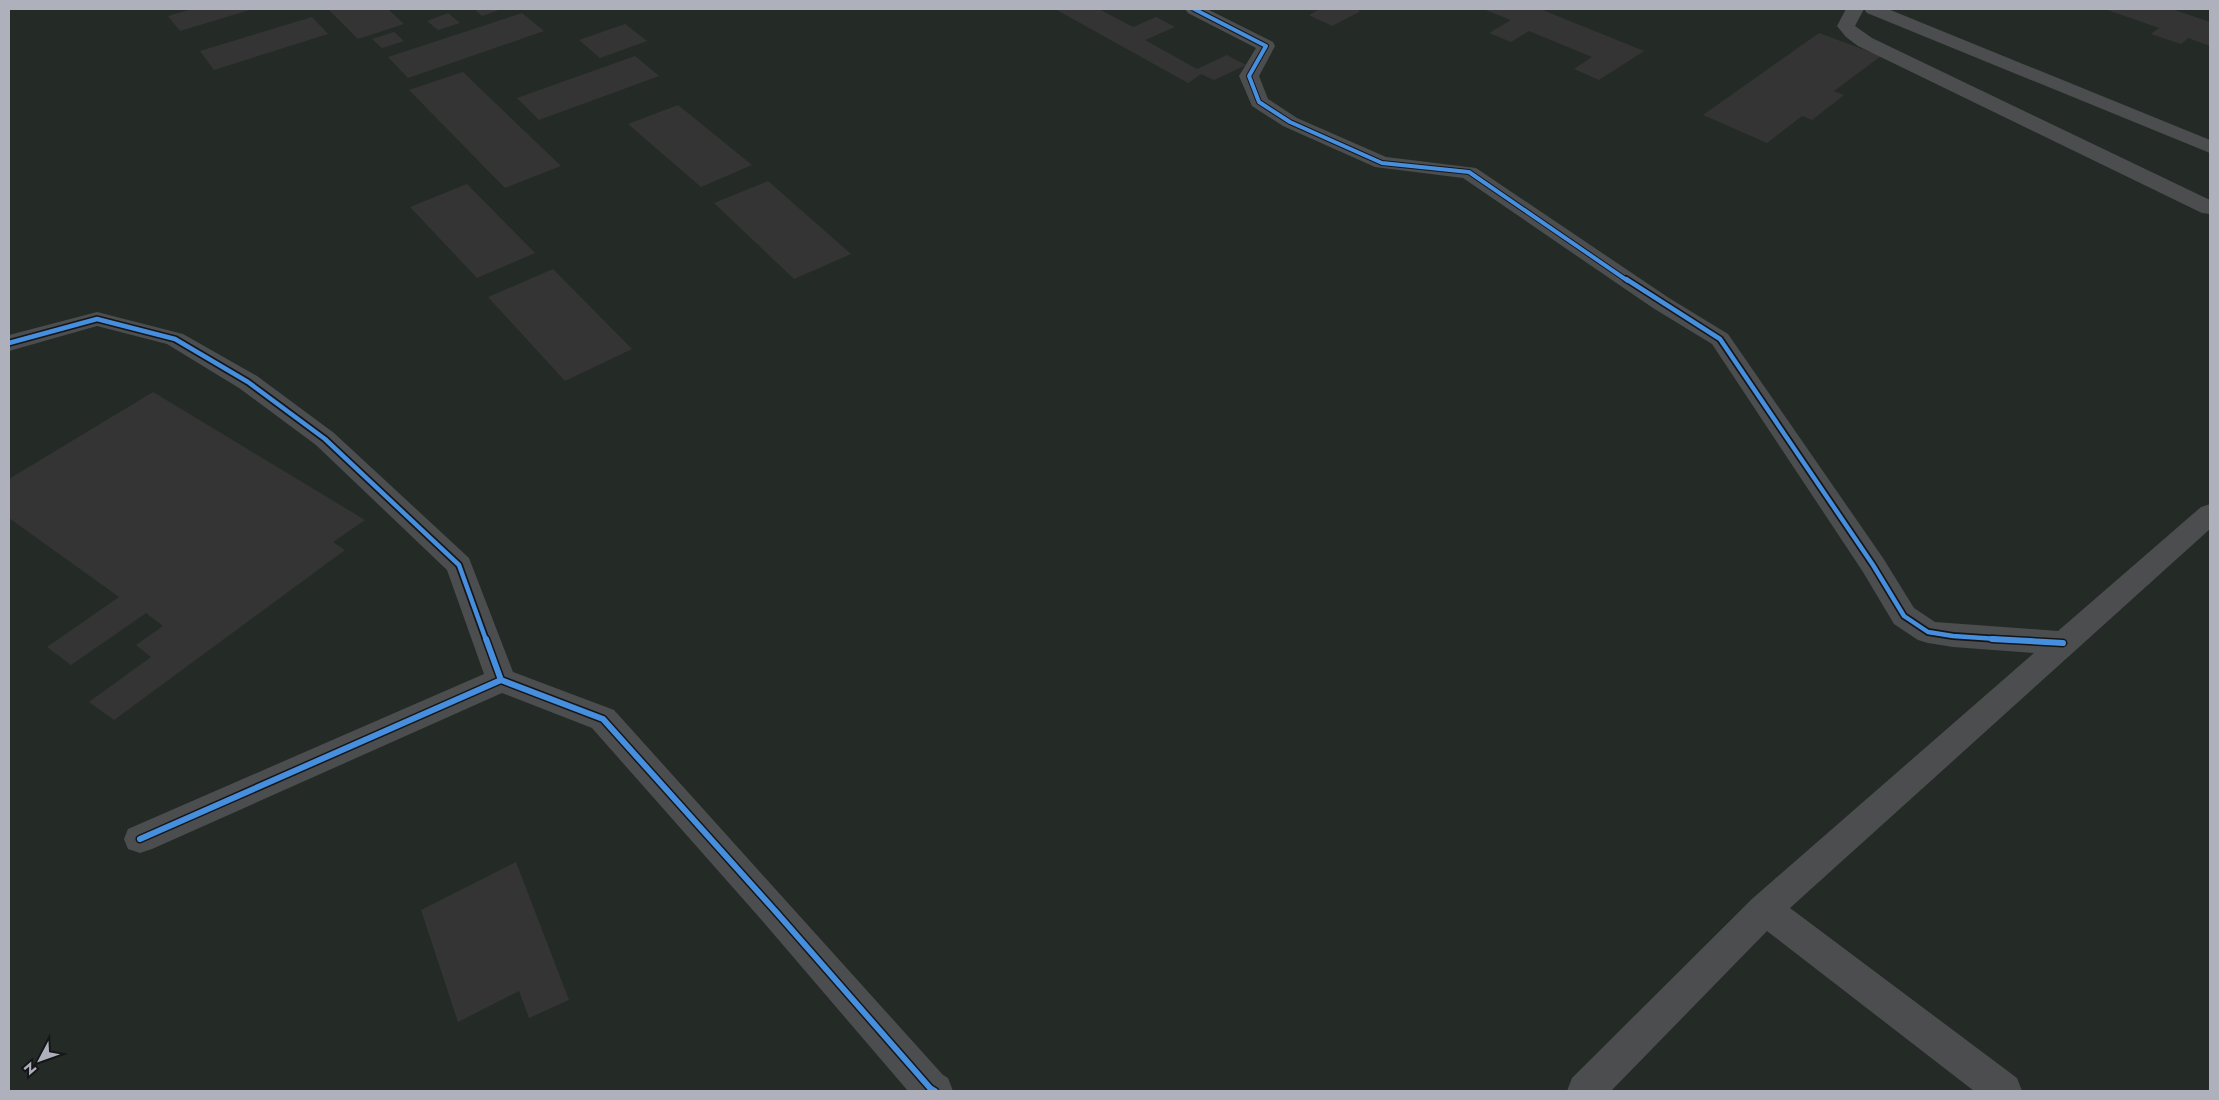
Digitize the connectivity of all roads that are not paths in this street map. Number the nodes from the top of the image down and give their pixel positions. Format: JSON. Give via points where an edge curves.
{"nodes":[{"id":1,"x":1194,"y":9,"type":"edge"},
{"id":2,"x":1855,"y":9,"type":"edge"},
{"id":3,"x":1873,"y":9,"type":"edge"},
{"id":4,"x":2210,"y":147,"type":"edge"},
{"id":5,"x":2210,"y":208,"type":"edge"},
{"id":6,"x":9,"y":343,"type":"edge"},
{"id":7,"x":2210,"y":514,"type":"edge"},
{"id":8,"x":2063,"y":643,"type":"junction"},
{"id":9,"x":501,"y":680,"type":"junction"},
{"id":10,"x":140,"y":839,"type":"dead end"},
{"id":11,"x":1765,"y":909,"type":"junction"},
{"id":12,"x":935,"y":1091,"type":"edge"},
{"id":13,"x":1585,"y":1091,"type":"edge"},
{"id":14,"x":2004,"y":1091,"type":"edge"}],
"edges":[{"from":1,"to":8,"type":"street","via":[[1266,46],[1249,76],[1259,102],[1290,122],[1382,163],[1469,172],[1661,303],[1720,339],[1904,616],[1928,632]]},
{"from":2,"to":5,"type":"street","via":[[1846,26],[1865,42]]},
{"from":3,"to":4,"type":"street"},
{"from":6,"to":9,"type":"street","via":[[97,319],[175,339],[248,382],[325,439],[459,565]]},
{"from":7,"to":8,"type":"street"},
{"from":8,"to":11,"type":"street"},
{"from":9,"to":10,"type":"street"},
{"from":9,"to":12,"type":"street","via":[[603,719]]},
{"from":11,"to":13,"type":"street"},
{"from":11,"to":14,"type":"street"}]}
